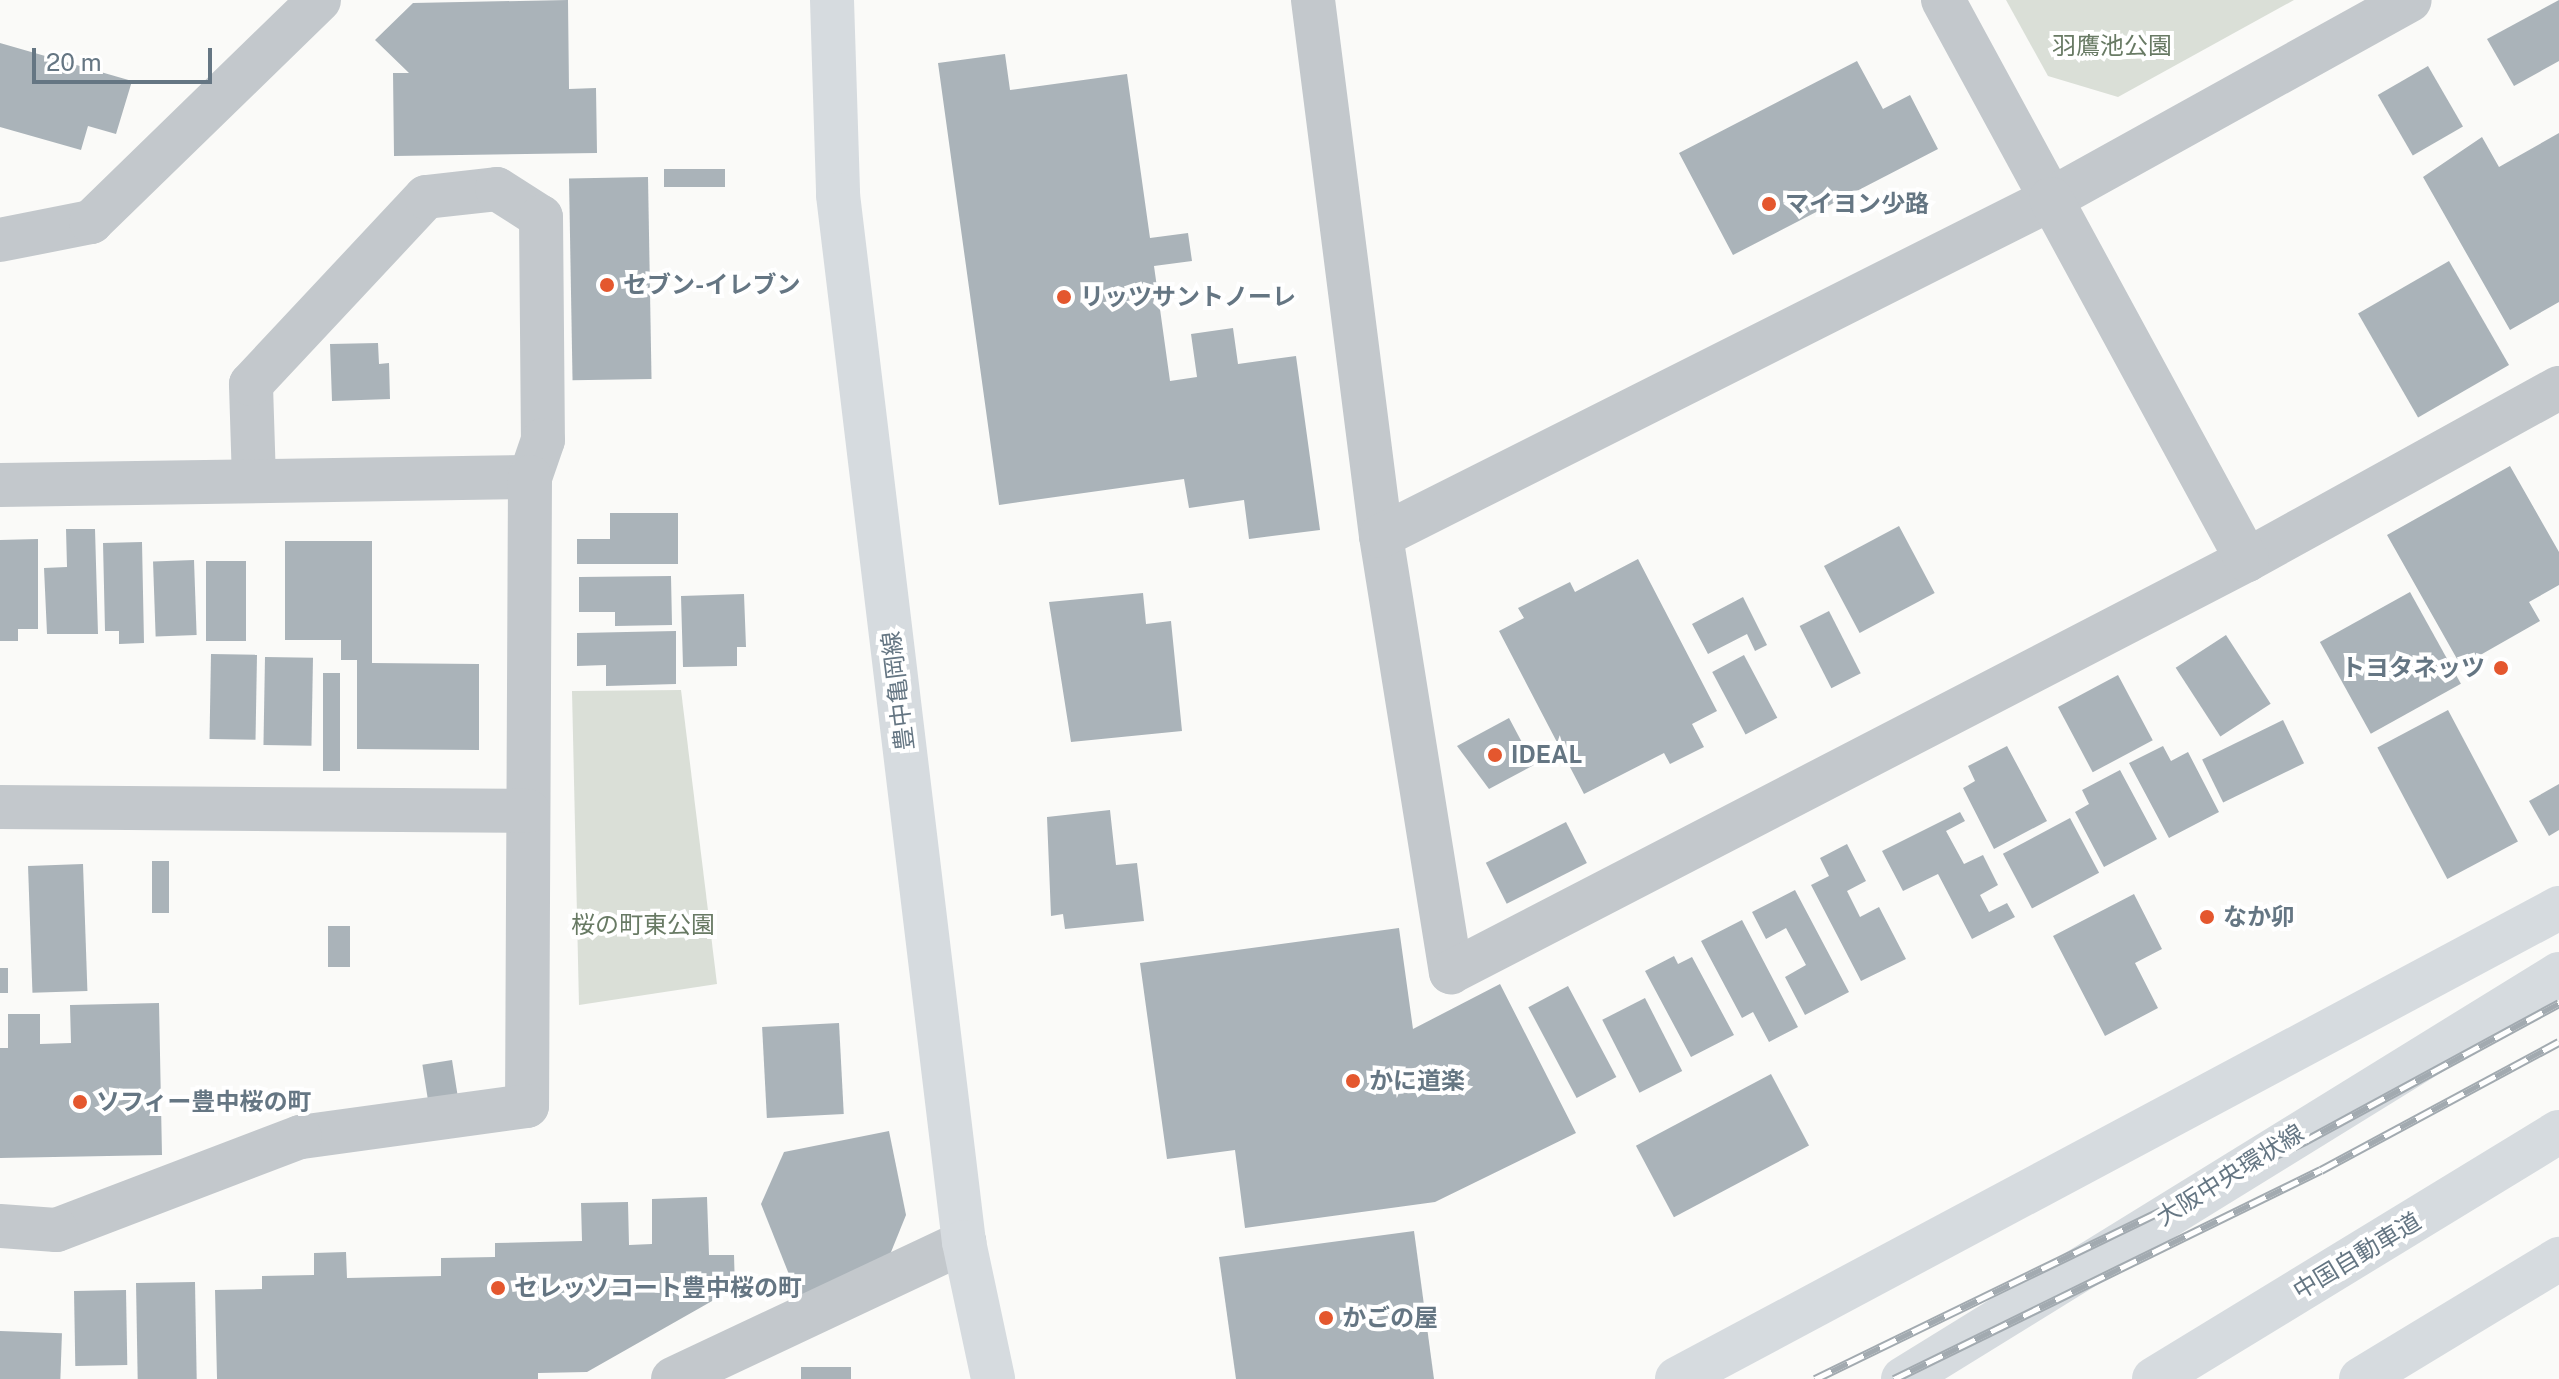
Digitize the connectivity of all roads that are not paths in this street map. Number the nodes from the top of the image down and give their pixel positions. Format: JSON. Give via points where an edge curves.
{"nodes":[{"id":1,"x":319,"y":0,"type":"edge"},
{"id":2,"x":832,"y":0,"type":"edge"},
{"id":3,"x":1313,"y":0,"type":"edge"},
{"id":4,"x":1943,"y":0,"type":"edge"},
{"id":5,"x":2410,"y":0,"type":"edge"},
{"id":6,"x":2051,"y":199,"type":"junction"},
{"id":7,"x":0,"y":240,"type":"edge"},
{"id":8,"x":2559,"y":388,"type":"edge"},
{"id":9,"x":530,"y":477,"type":"junction"},
{"id":10,"x":254,"y":481,"type":"junction"},
{"id":11,"x":0,"y":485,"type":"edge"},
{"id":12,"x":1381,"y":536,"type":"junction"},
{"id":13,"x":2247,"y":560,"type":"junction"},
{"id":14,"x":0,"y":807,"type":"edge"},
{"id":15,"x":528,"y":811,"type":"junction"},
{"id":16,"x":2559,"y":908,"type":"edge"},
{"id":17,"x":2559,"y":974,"type":"edge"},
{"id":18,"x":2559,"y":1132,"type":"edge"},
{"id":19,"x":0,"y":1226,"type":"edge"},
{"id":20,"x":964,"y":1242,"type":"junction"},
{"id":21,"x":2559,"y":1259,"type":"edge"},
{"id":22,"x":673,"y":1379,"type":"edge"},
{"id":23,"x":993,"y":1379,"type":"edge"},
{"id":24,"x":1677,"y":1379,"type":"edge"},
{"id":25,"x":1903,"y":1379,"type":"edge"},
{"id":26,"x":2154,"y":1379,"type":"edge"},
{"id":27,"x":2361,"y":1379,"type":"edge"}],
"edges":[{"from":1,"to":7,"type":"street","via":[[91,222]]},
{"from":2,"to":20,"type":"main road","name":"豊中亀岡線","via":[[838,195]]},
{"from":3,"to":12,"type":"street"},
{"from":4,"to":6,"type":"street"},
{"from":5,"to":6,"type":"street"},
{"from":6,"to":12,"type":"street"},
{"from":6,"to":13,"type":"street"},
{"from":8,"to":13,"type":"street"},
{"from":9,"to":10,"type":"street"},
{"from":9,"to":10,"type":"street","via":[[543,440],[541,217],[497,189],[426,197],[251,384]]},
{"from":9,"to":15,"type":"street"},
{"from":10,"to":11,"type":"street"},
{"from":12,"to":13,"type":"street","via":[[1451,972]]},
{"from":14,"to":15,"type":"street"},
{"from":15,"to":19,"type":"street","via":[[527,1106],[300,1137],[56,1230]]},
{"from":16,"to":24,"type":"main road"},
{"from":17,"to":25,"type":"main road","name":"大阪中央環状線"},
{"from":18,"to":26,"type":"main road","name":"中国自動車道"},
{"from":20,"to":22,"type":"street"},
{"from":20,"to":23,"type":"main road","name":"豊中亀岡線"},
{"from":21,"to":27,"type":"main road"}]}
